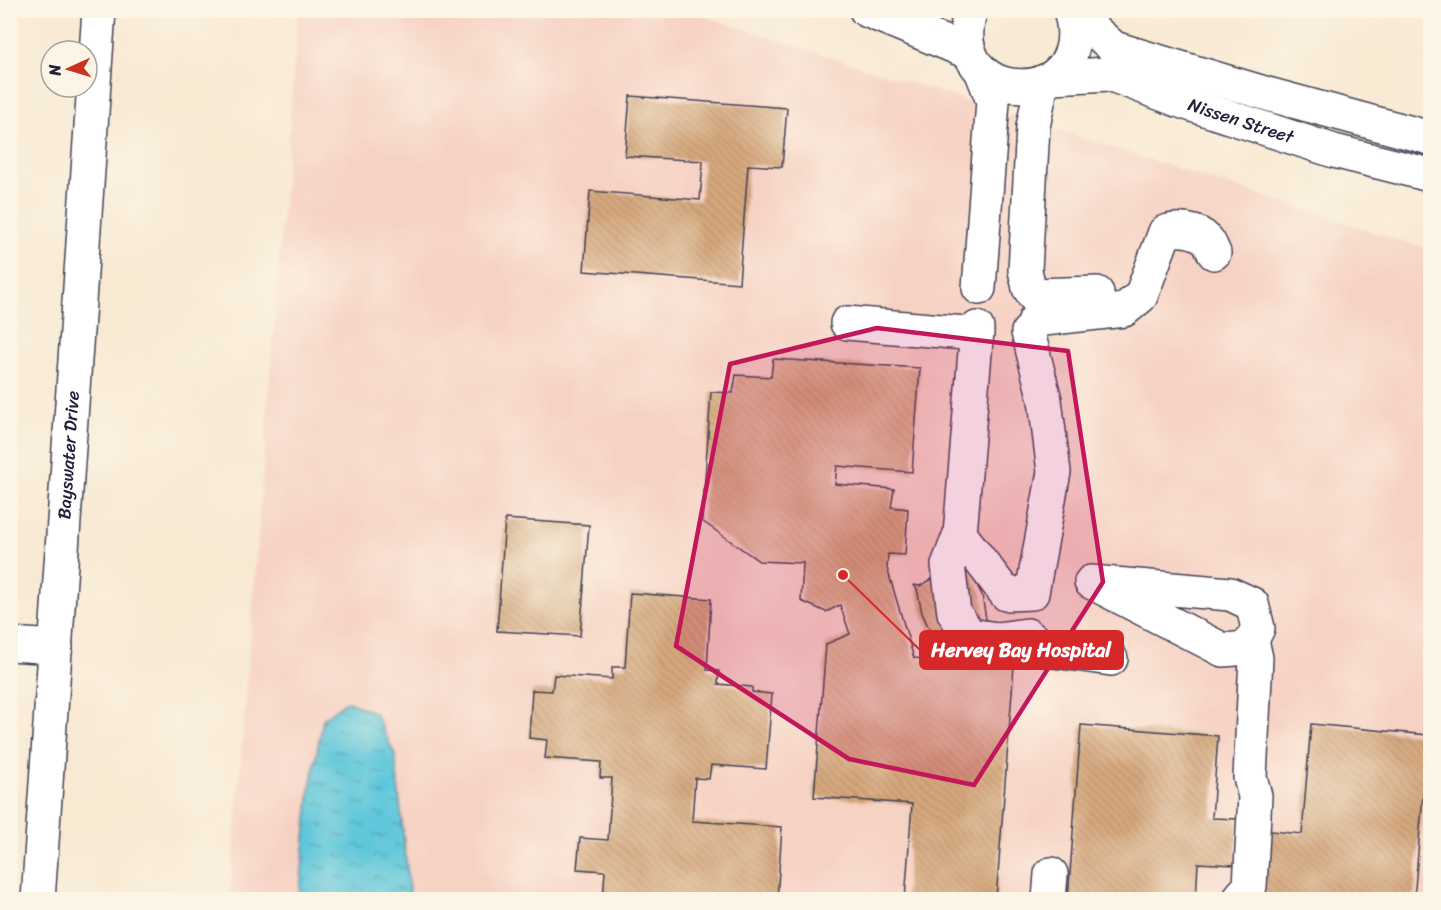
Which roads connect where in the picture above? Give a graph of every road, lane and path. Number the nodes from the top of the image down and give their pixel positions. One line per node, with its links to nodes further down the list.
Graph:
1 (99, 10): 22 (street, Bayswater Drive)
2 (866, 10): 5 (street)
3 (971, 10): 5 (street)
4 (1070, 10): 6 (street); 8 (street, Nissen Street)
5 (975, 62): 6 (street, Nissen Street); 13 (street)
6 (1047, 80): 10 (street, Nissen Street); 14 (street)
7 (1431, 122): 8 (street)
8 (1387, 127): 9 (street, Nissen Street)
9 (1431, 138)
10 (1431, 175)
11 (1207, 220): 14 (street)
12 (1214, 253): 14 (street)
13 (980, 288): 14 (street); 16 (street)
14 (1031, 309): 16 (street); 18 (street)
15 (848, 323): 16 (street)
16 (977, 331): 17 (street)
17 (960, 534): 18 (street); 19 (street)
18 (1032, 593): 19 (street)
19 (1027, 635): 23 (street)
20 (1252, 640): 25 (street)
21 (10, 644): 22 (street)
22 (56, 647): 24 (street, Bayswater Drive)
23 (1110, 658)
24 (38, 900)
25 (1240, 900)

